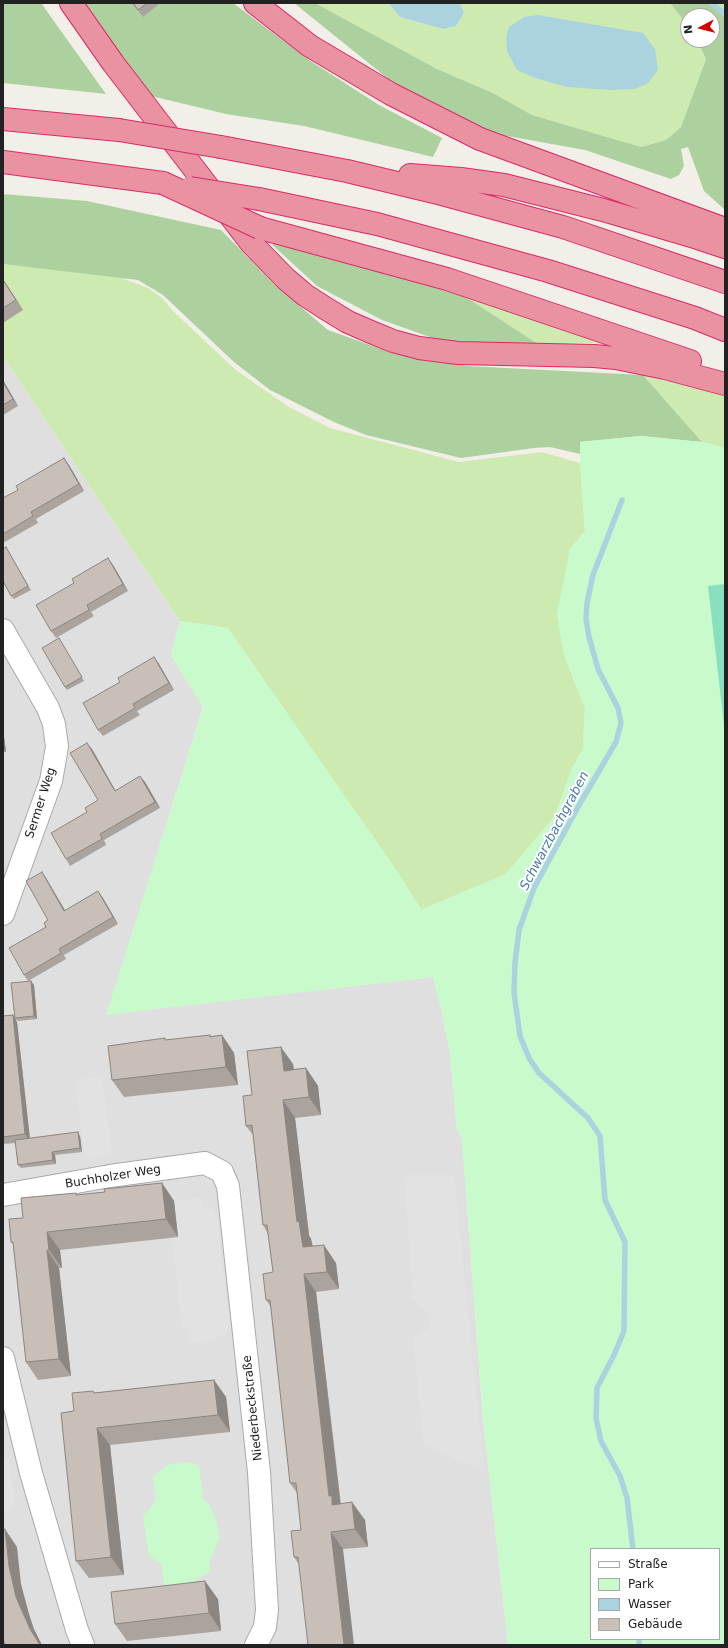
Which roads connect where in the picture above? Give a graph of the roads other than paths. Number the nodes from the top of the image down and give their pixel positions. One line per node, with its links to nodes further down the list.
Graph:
1 (71, 3): 12 (highway)
2 (255, 3): 7 (highway)
3 (3, 119): 5 (highway, bridge)
4 (3, 162): 6 (highway)
5 (347, 171): 8 (highway); 9 (highway)
6 (163, 183): 10 (highway, bridge); 11 (highway, bridge)
7 (725, 229)
8 (725, 247)
9 (725, 282)
10 (725, 330)
11 (725, 373)
12 (725, 384)
13 (3, 630): 14 (street, Sermer Weg)
14 (3, 914)
15 (222, 1172): 16 (street, Buchholzer Weg); 19 (street, Niederbeckstraße)
16 (3, 1195)
17 (3, 1358): 18 (street)
18 (83, 1645)
19 (256, 1645)

